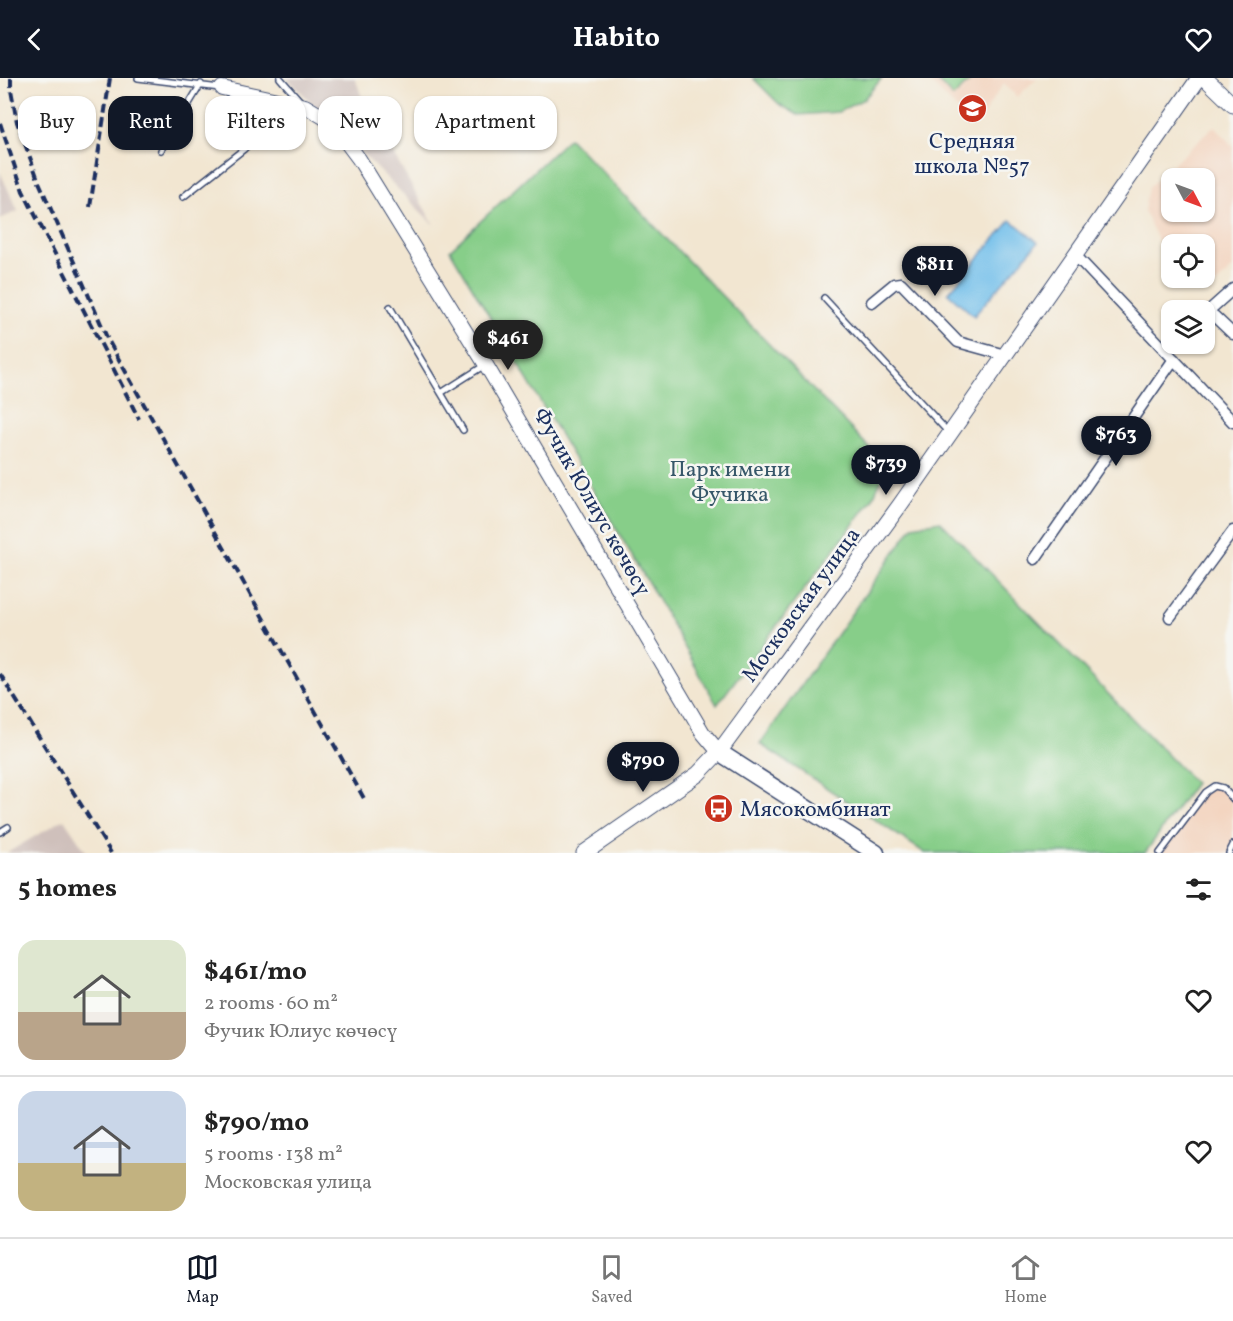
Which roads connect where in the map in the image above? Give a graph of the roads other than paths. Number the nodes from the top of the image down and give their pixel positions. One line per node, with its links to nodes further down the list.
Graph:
1 (138, 78): 6 (lane)
2 (280, 78): 8 (lane)
3 (1199, 78): 14 (main road, Московская улица)
4 (1205, 78): 10 (main road)
5 (224, 83): 6 (lane); 7 (street, Фучик Юлиус көчөсү)
6 (201, 84): 9 (lane)
7 (264, 96)
8 (296, 96)
9 (193, 97)
10 (1233, 105)
11 (306, 107): 26 (street, Фучик Юлиус көчөсү)
12 (243, 150): 13 (lane)
13 (183, 196)
14 (1076, 256): 22 (street); 24 (main road, Московская улица)
15 (1233, 289): 19 (street)
16 (824, 298): 30 (lane)
17 (872, 302): 24 (street)
18 (390, 307): 27 (lane)
19 (1215, 309)
20 (1215, 320): 21 (street)
21 (1233, 334)
22 (1161, 339)
23 (1172, 354): 25 (street)
24 (1005, 356): 30 (main road, Московская улица)
25 (1174, 359): 28 (street); 32 (street)
26 (486, 364): 27 (lane); 34 (street, Фучик Юлиус көчөсү)
27 (441, 393): 29 (lane)
28 (1233, 422)
29 (463, 430)
30 (950, 434): 34 (main road, Московская улица)
31 (1233, 531): 33 (street)
32 (1035, 559)
33 (1170, 617)
34 (718, 752): 39 (main road, Московская улица); 40 (main road, Фучик Юлиус көчөсү)
35 (1233, 799): 41 (lane)
36 (8, 827): 37 (lane)
37 (0, 832)
38 (1233, 845): 42 (lane)
39 (584, 853)
40 (876, 853)
41 (1160, 853)
42 (1229, 853)

